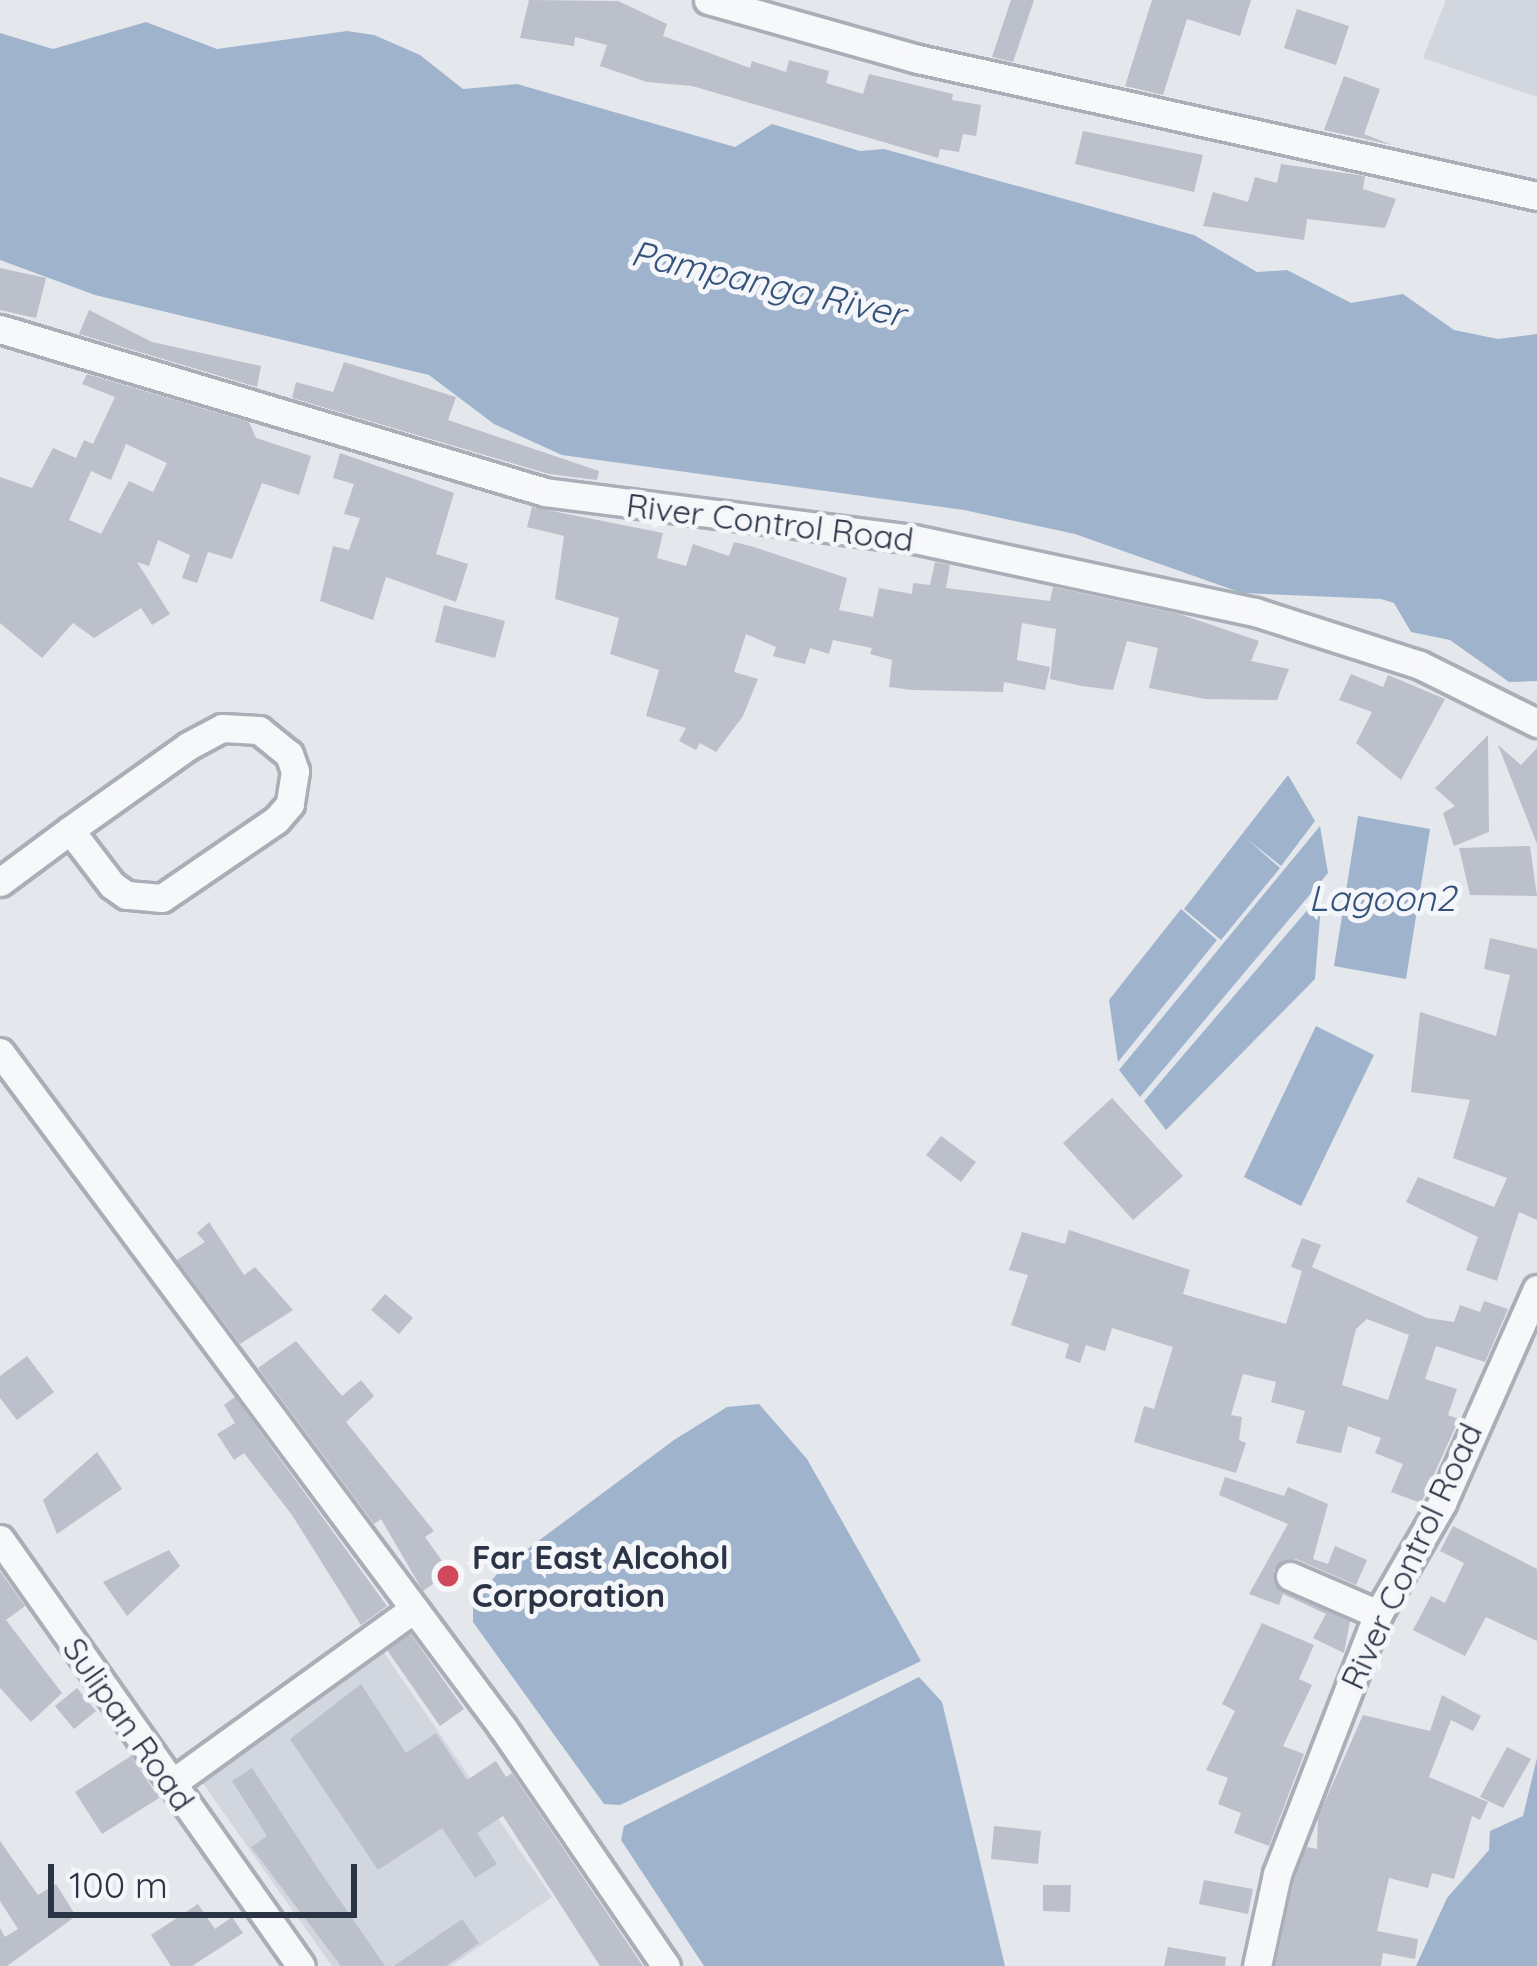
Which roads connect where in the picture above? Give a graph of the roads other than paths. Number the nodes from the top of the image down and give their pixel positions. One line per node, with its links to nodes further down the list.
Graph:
1 (712, 0): 2 (street)
2 (1537, 196)
3 (0, 328): 4 (street, River Control Road)
4 (1537, 722)
5 (70, 830): 5 (street); 6 (street)
6 (0, 882)
7 (0, 1052): 11 (street)
8 (1537, 1289): 12 (street, River Control Road)
9 (0, 1541): 13 (street, Sulipan Road)
10 (1291, 1576): 12 (street)
11 (412, 1610): 13 (street); 15 (street)
12 (1378, 1613): 16 (street, River Control Road)
13 (171, 1784): 14 (street, Sulipan Road)
14 (301, 1966)
15 (666, 1966)
16 (1257, 1966)

